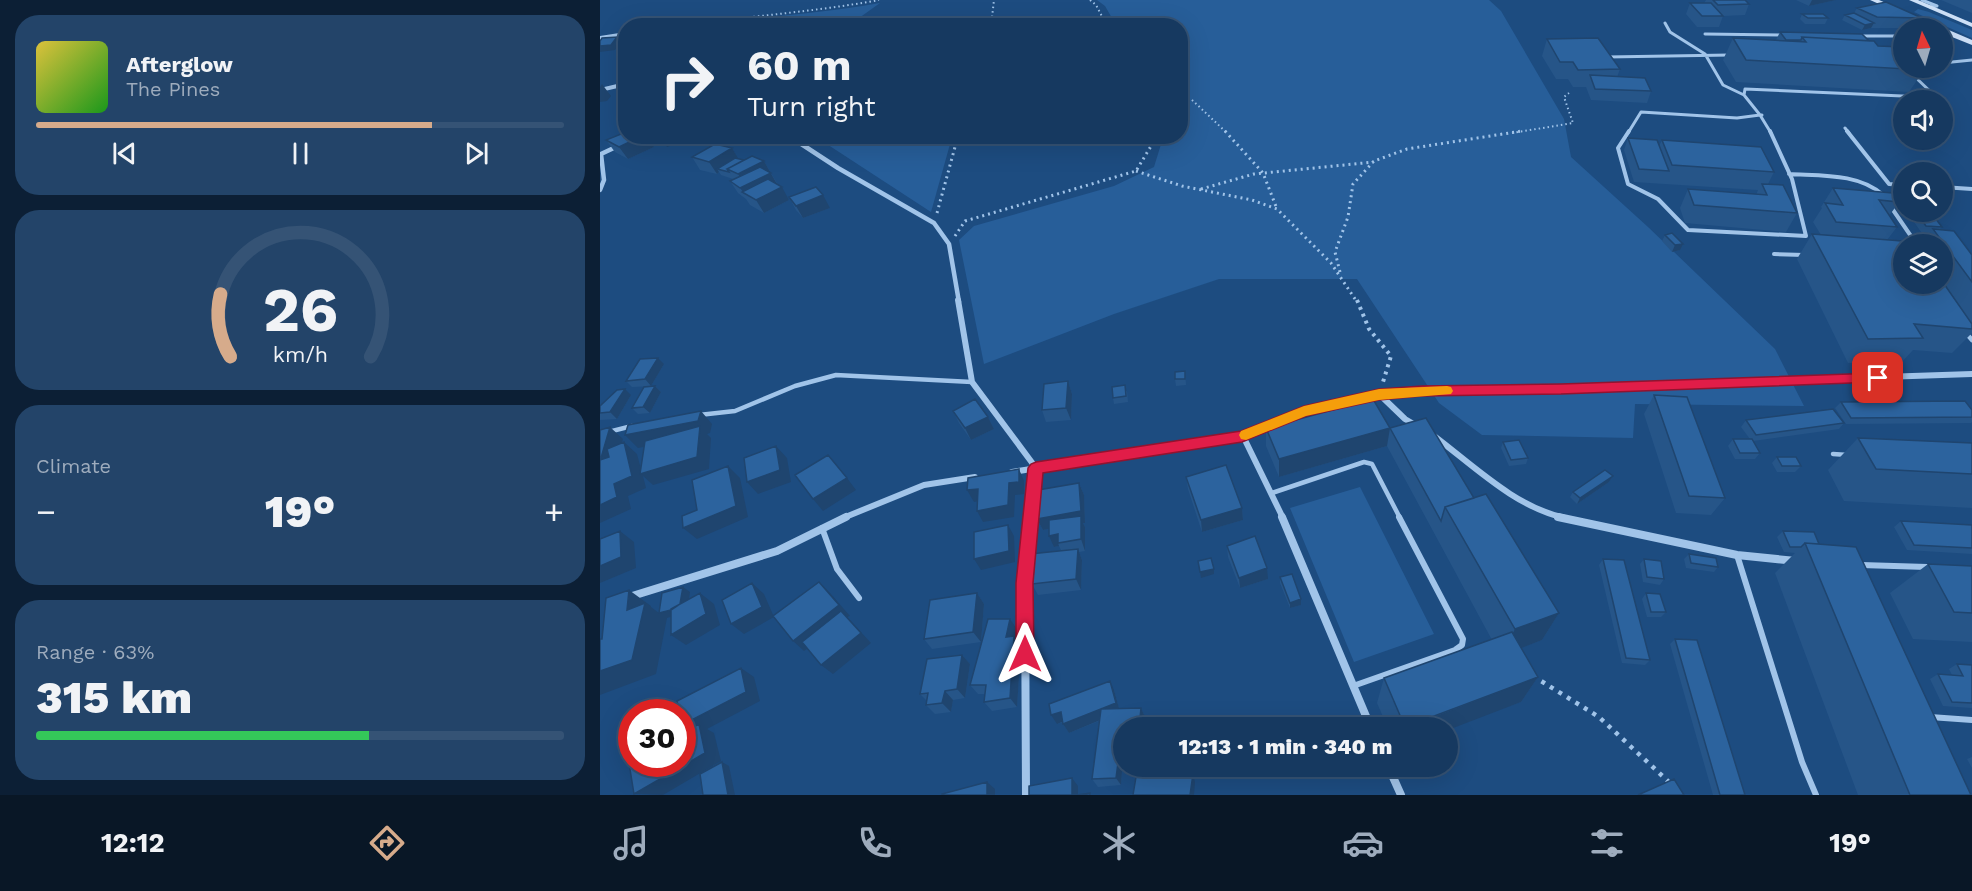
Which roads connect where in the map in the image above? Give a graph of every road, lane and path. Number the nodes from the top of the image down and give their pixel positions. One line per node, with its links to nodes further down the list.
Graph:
1 (879, 0): 7 (path)
2 (994, 0): 8 (path)
3 (1090, 0): 9 (path)
4 (1873, 0): 6 (main road)
5 (1918, 1): 6 (main road); 12 (main road)
6 (1892, 8): 10 (main road)
7 (734, 18)
8 (992, 18)
9 (1103, 18)
10 (1914, 18)
11 (1665, 23): 21 (lane)
12 (1972, 25)
13 (1706, 34): 15 (lane)
14 (618, 35): 19 (street)
15 (1787, 35)
16 (1953, 35): 20 (main road)
17 (1857, 36): 18 (lane)
18 (1893, 36)
19 (600, 38)
20 (1972, 43)
21 (1705, 54): 22 (lane); 25 (lane); 30 (lane)
22 (1738, 55)
23 (1972, 60): 24 (lane)
24 (1953, 62)
25 (1609, 66)
26 (1916, 78): 30 (lane)
27 (618, 86): 28 (street)
28 (600, 90)
29 (1569, 93): 38 (path)
30 (1744, 95): 32 (lane)
31 (1188, 97): 40 (path)
32 (1762, 115): 41 (lane); 41 (lane)
33 (1845, 128): 42 (lane)
34 (622, 144): 45 (street)
35 (801, 144): 48 (street)
36 (954, 144): 48 (path)
37 (1151, 144): 39 (path)
38 (1374, 161): 40 (path); 53 (path)
39 (1136, 171): 46 (path); 50 (path)
40 (1263, 173): 46 (path); 47 (path)
41 (1789, 174): 49 (lane)
42 (1893, 184)
43 (1953, 188): 44 (lane)
44 (1972, 189)
45 (600, 190)
46 (1199, 190): 47 (path)
47 (1277, 209): 53 (path)
48 (934, 223): 50 (street)
49 (1909, 234)
50 (949, 244): 57 (street)
51 (1774, 254): 52 (lane)
52 (1809, 255)
53 (1341, 276): 58 (path)
54 (1959, 324): 55 (lane)
55 (1972, 340)
56 (1972, 374): 58 (street)
57 (972, 382): 59 (lane); 65 (street)
58 (1379, 394): 62 (street); 70 (street)
59 (692, 416)
60 (639, 424): 61 (lane)
61 (600, 434)
62 (1242, 436): 65 (street); 68 (street)
63 (1833, 454): 64 (lane)
64 (1856, 455)
65 (1036, 468): 66 (street); 83 (street)
66 (1002, 473)
67 (980, 477): 69 (street)
68 (1272, 493): 77 (street); 77 (lane)
69 (822, 528): 74 (lane); 75 (street)
70 (1737, 555): 71 (street); 85 (lane)
71 (1806, 561)
72 (1853, 565): 73 (lane)
73 (1936, 567)
74 (859, 598)
75 (622, 600)
76 (1531, 674): 82 (path)
77 (1353, 686): 78 (street)
78 (1366, 717)
79 (1919, 717): 80 (lane)
80 (1972, 720)
81 (1394, 777): 84 (street)
82 (1674, 787)
83 (1026, 795)
84 (1401, 795)
85 (1816, 795)

